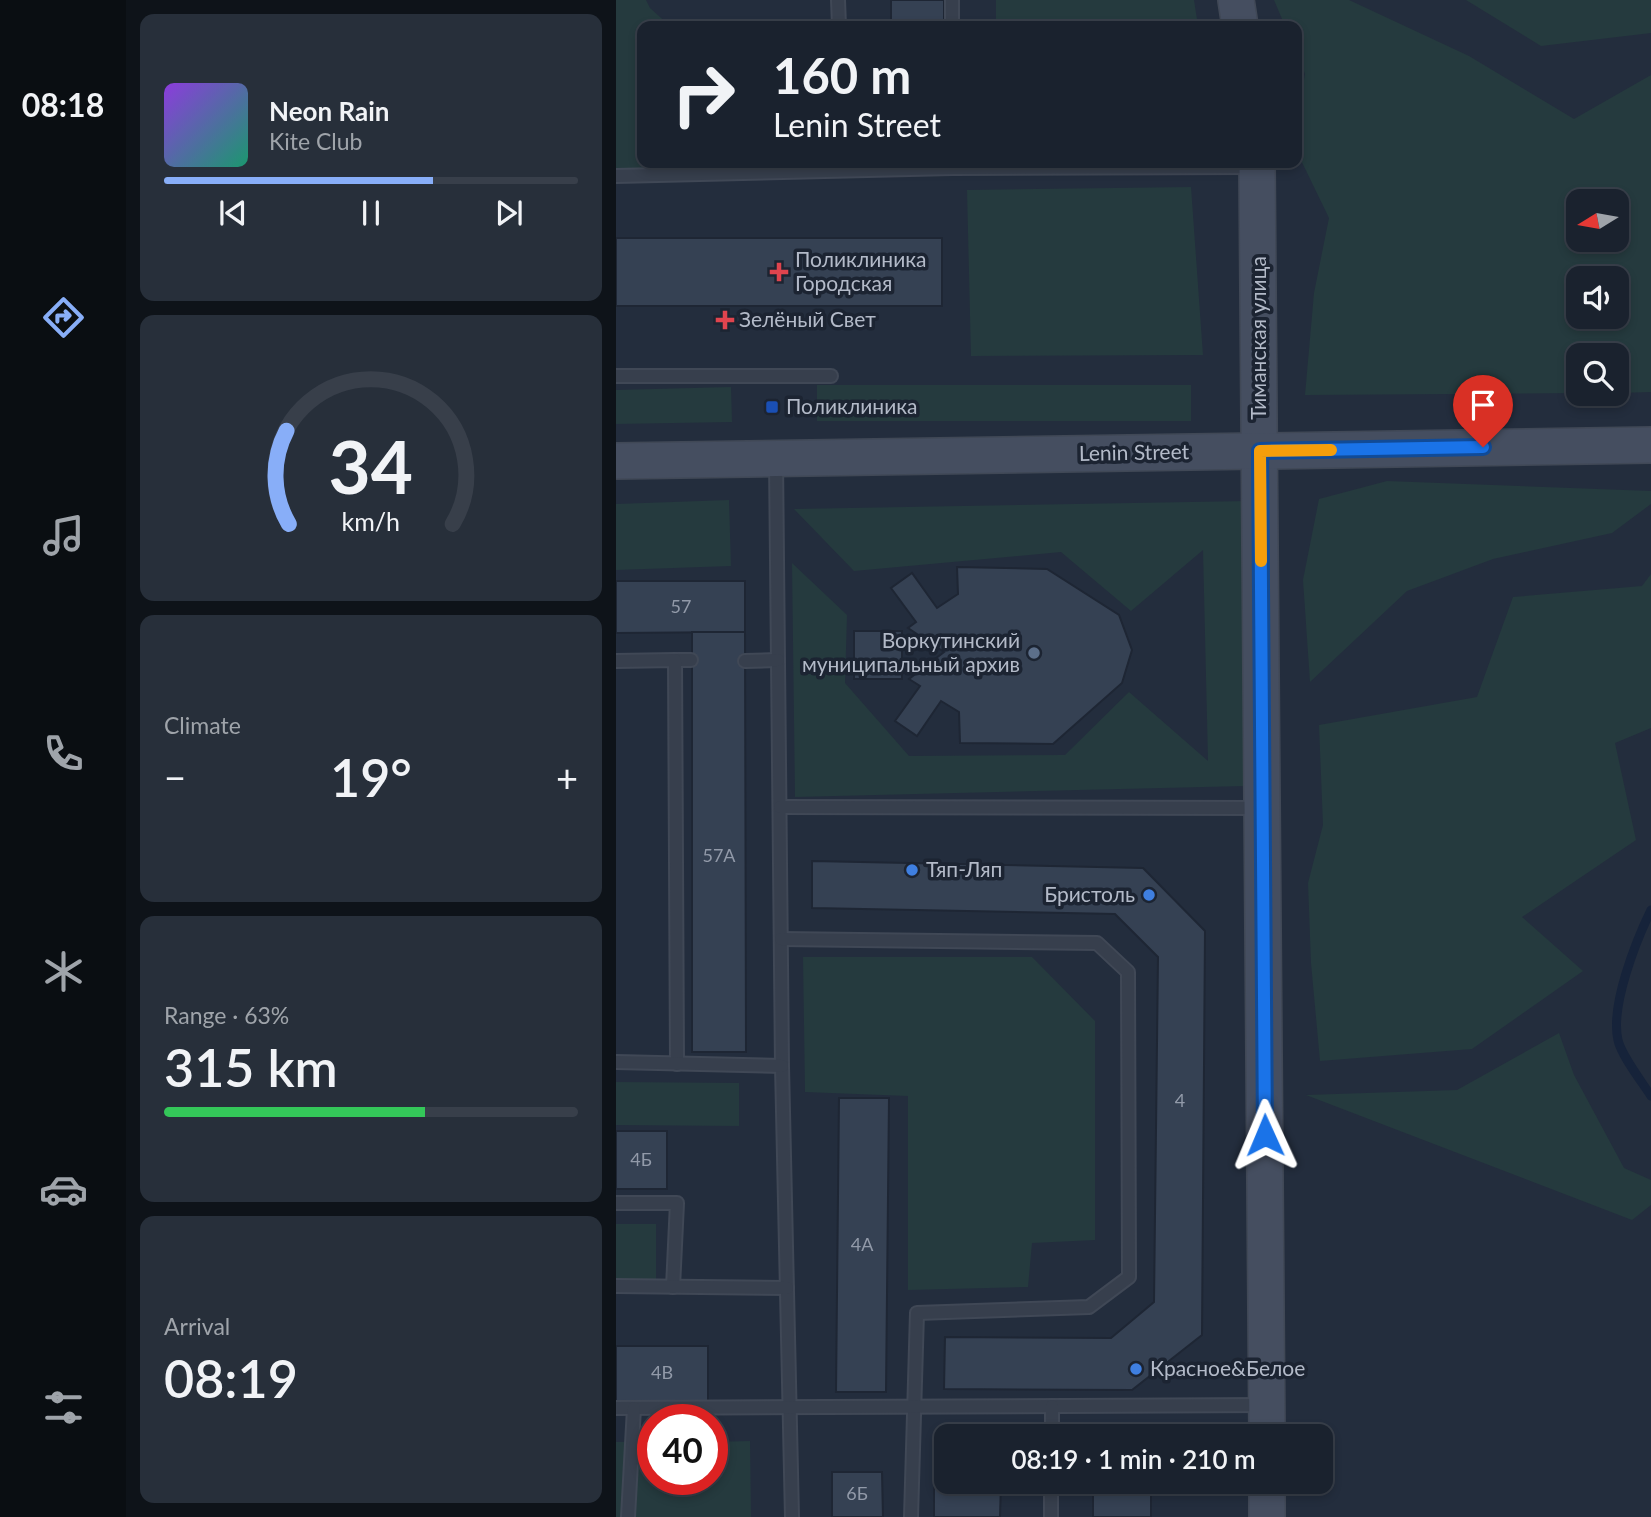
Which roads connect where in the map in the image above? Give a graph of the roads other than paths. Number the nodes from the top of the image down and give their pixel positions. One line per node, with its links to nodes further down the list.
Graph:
1 (838, 0): 4 (lane)
2 (952, 0): 5 (lane)
3 (1236, 0): 6 (street)
4 (839, 21)
5 (952, 21)
6 (1239, 21)
7 (796, 168): 9 (lane)
8 (1257, 168): 13 (street, Тиманская улица)
9 (616, 176)
10 (616, 376): 11 (lane)
11 (831, 376)
12 (1651, 445): 13 (street, Lenin Street)
13 (1260, 451): 14 (street, Lenin Street); 22 (street, Тиманская улица)
14 (776, 459): 15 (street, Lenin Street); 18 (lane)
15 (616, 461)
16 (675, 660): 17 (lane); 20 (lane); 25 (lane)
17 (691, 660)
18 (778, 660): 19 (lane); 21 (lane)
19 (745, 661)
20 (616, 662)
21 (780, 807): 22 (lane); 23 (lane)
22 (1262, 808): 36 (street, Тиманская улица)
23 (781, 939): 26 (lane); 33 (lane)
24 (616, 1062): 25 (lane)
25 (677, 1064): 26 (lane)
26 (782, 1066): 30 (lane)
27 (616, 1203): 29 (lane)
28 (616, 1286): 29 (lane)
29 (673, 1287): 30 (lane)
30 (787, 1288): 32 (lane)
31 (1052, 1406): 33 (lane); 36 (lane); 37 (lane)
32 (790, 1407): 33 (lane); 35 (lane); 41 (lane)
33 (912, 1407): 42 (lane)
34 (616, 1408): 35 (lane)
35 (634, 1408): 40 (lane)
36 (1267, 1421)
37 (1052, 1424)
38 (1051, 1494): 43 (lane)
39 (1267, 1494): 44 (street)
40 (628, 1517)
41 (792, 1517)
42 (911, 1517)
43 (1051, 1517)
44 (1268, 1517)

